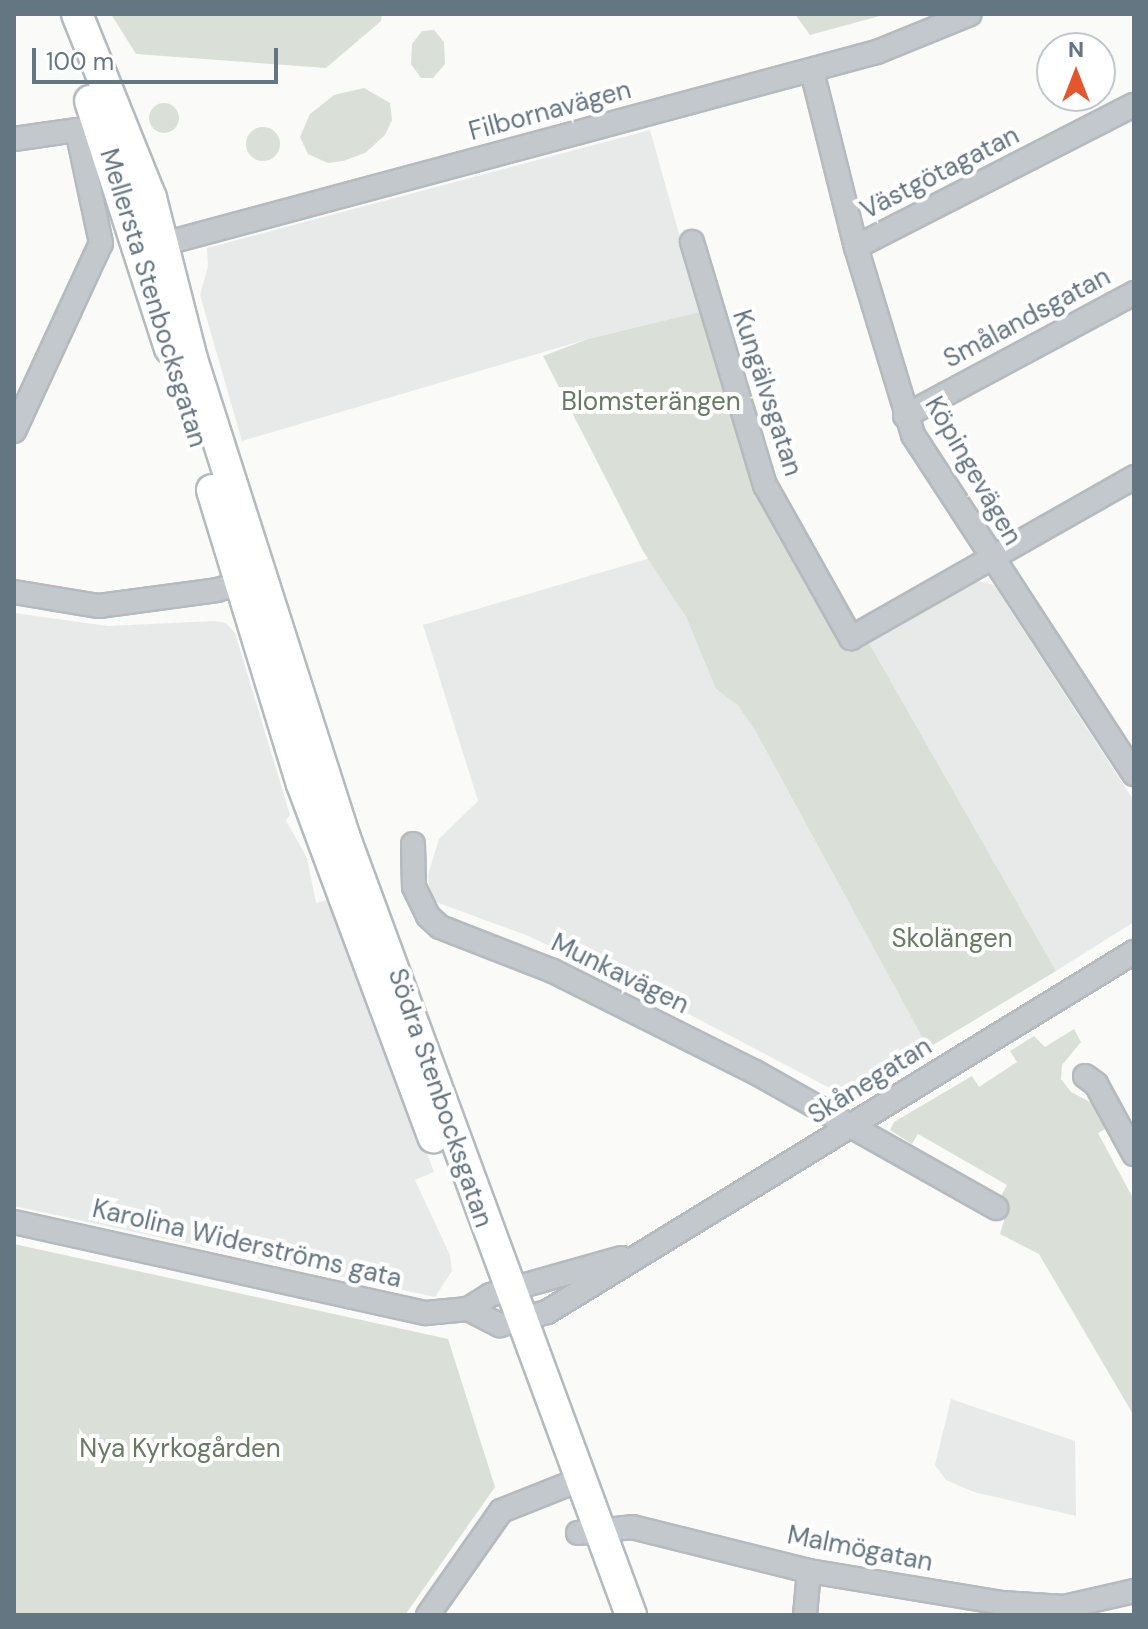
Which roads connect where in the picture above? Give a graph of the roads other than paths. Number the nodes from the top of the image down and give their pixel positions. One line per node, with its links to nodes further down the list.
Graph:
1 (62, 14): 8 (main road, Mellersta Stenbocksgatan)
2 (77, 14): 8 (main road, Mellersta Stenbocksgatan)
3 (970, 14): 4 (street, Filbornavägen)
4 (812, 71): 8 (street, Filbornavägen); 9 (street, Köpingevägen)
5 (1134, 105): 9 (street, Västgötagatan)
6 (14, 139): 12 (street)
7 (692, 242): 14 (street, Kungälvsgatan)
8 (152, 247): 15 (main road, Mellersta Stenbocksgatan)
9 (856, 247): 11 (street, Köpingevägen)
10 (1133, 295): 11 (street, Smålandsgatan)
11 (905, 416): 14 (street, Köpingevägen)
12 (14, 431)
13 (1133, 479): 14 (street)
14 (990, 558): 17 (street, Köpingevägen)
15 (250, 581): 16 (street); 26 (main road, Södra Stenbocksgatan)
16 (14, 592)
17 (1134, 774)
18 (413, 844): 21 (street, Munkavägen)
19 (1134, 952): 21 (street, Skånegatan)
20 (1085, 1076): 22 (street)
21 (852, 1125): 23 (street, Munkavägen); 25 (street, Skånegatan)
22 (1134, 1154)
23 (996, 1208)
24 (14, 1222): 26 (street, Karolina Widerströms gata)
25 (634, 1256): 26 (street, Skånegatan); 27 (street, Skånegatan)
26 (489, 1298): 27 (main road, Södra Stenbocksgatan)
27 (511, 1323): 28 (main road, Södra Stenbocksgatan)
28 (570, 1483): 29 (main road, Södra Stenbocksgatan); 33 (street)
29 (588, 1531): 30 (street, Malmögatan); 34 (main road, Södra Stenbocksgatan); 35 (main road, Södra Stenbocksgatan)
30 (809, 1571): 32 (street, Malmögatan); 36 (street)
31 (1134, 1591): 32 (street, Malmögatan)
32 (1002, 1609)
33 (428, 1615)
34 (610, 1615)
35 (631, 1615)
36 (805, 1615)

